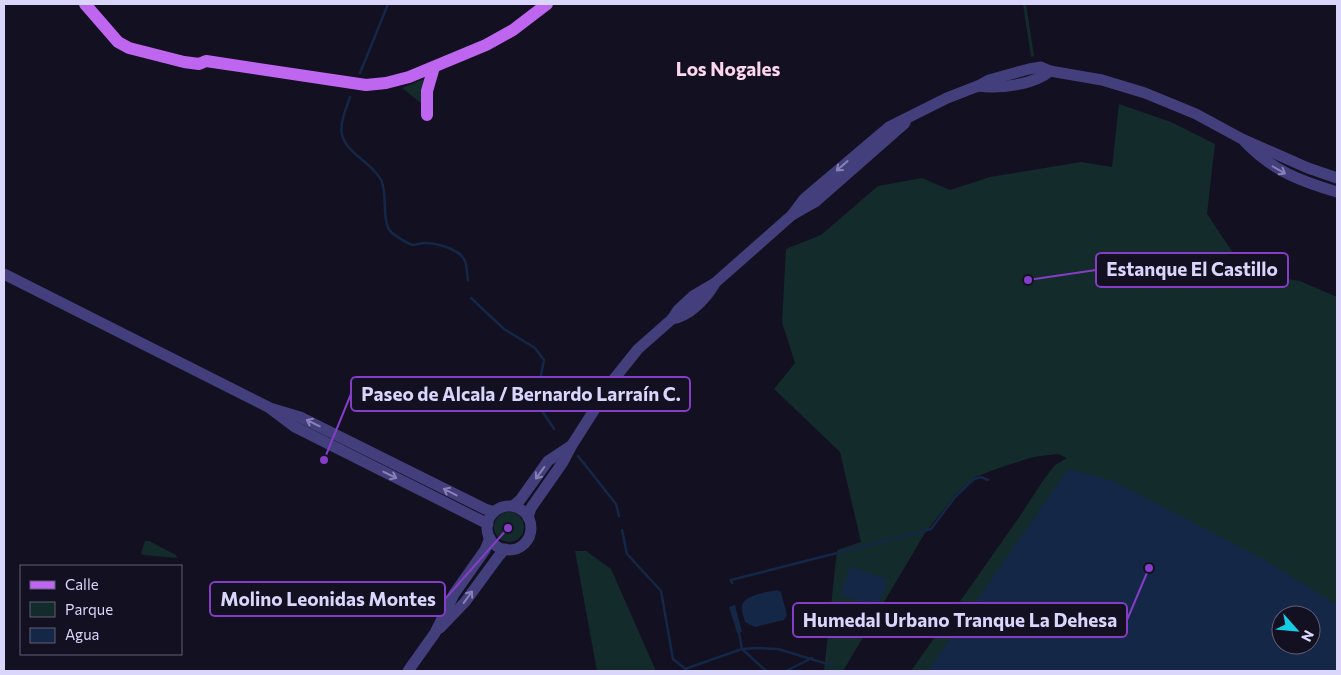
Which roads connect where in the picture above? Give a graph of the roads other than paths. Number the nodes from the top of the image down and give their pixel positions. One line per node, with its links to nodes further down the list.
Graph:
1 (85, 4): 4 (main road)
2 (94, 4): 4 (main road)
3 (548, 4): 5 (main road)
4 (206, 60): 5 (main road)
5 (434, 67): 6 (main road)
6 (427, 115)
7 (1242, 140): 8 (street); 9 (street, one-way to 9); 11 (street)
8 (1337, 178)
9 (1337, 192)
10 (4, 274): 12 (street)
11 (572, 445): 13 (street, one-way to 13); 15 (street)
12 (418, 482): 14 (street, one-way to 12); 16 (street)
13 (513, 506): 14 (street); 15 (street)
14 (494, 512): 16 (street)
15 (528, 517): 18 (street)
16 (488, 524): 17 (street)
17 (490, 538): 18 (street); 19 (street)
18 (505, 549): 19 (street, one-way to 18)
19 (435, 633): 20 (street)
20 (408, 671)

